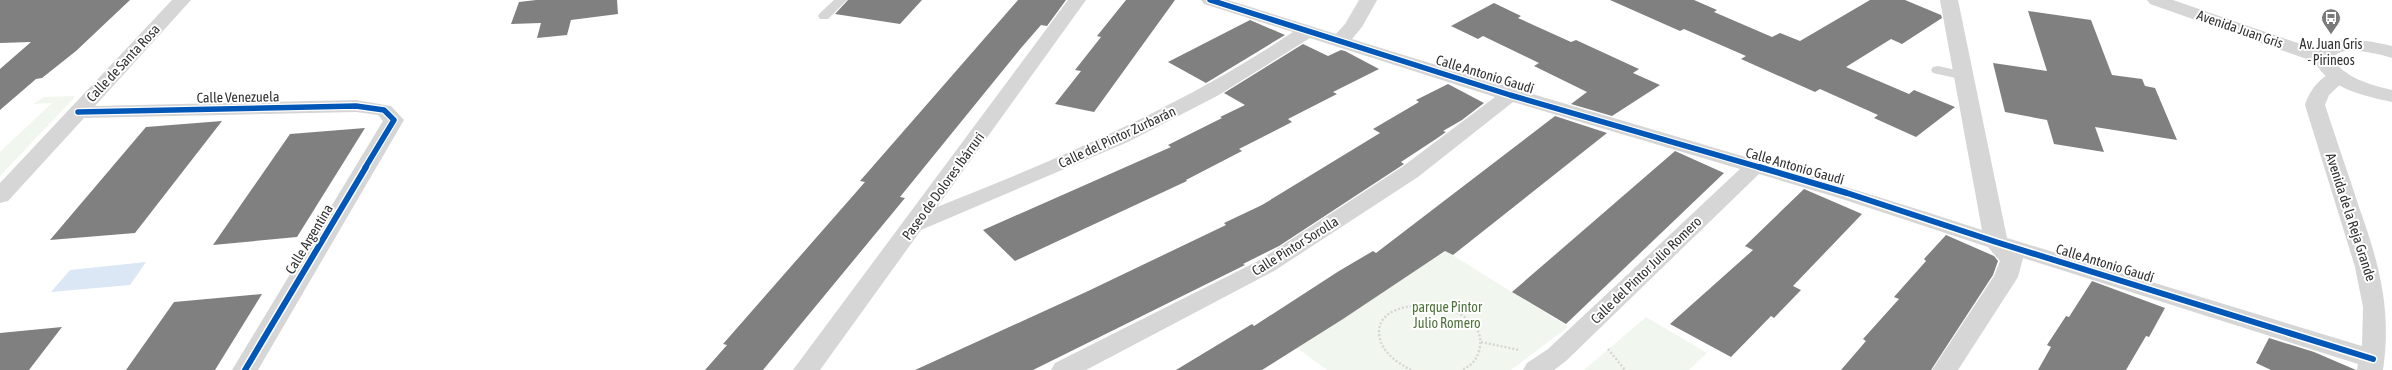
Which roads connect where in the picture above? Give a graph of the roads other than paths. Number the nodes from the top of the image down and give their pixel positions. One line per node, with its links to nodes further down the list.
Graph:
1 (182, 0): 19 (street, Calle de Santa Rosa)
2 (841, 0): 9 (lane)
3 (1077, 0): 23 (street, Paseo de Dolores Ibárruri)
4 (1210, 0): 10 (street, Calle Antonio Gaudí)
5 (1368, 0): 11 (street)
6 (1949, 0): 15 (street)
7 (2156, 0): 13 (street, Avenida Juan Gris)
8 (2188, 0): 13 (street, Avenida Juan Gris)
9 (824, 16)
10 (1308, 31): 11 (street, Calle Antonio Gaudí); 23 (street, Calle del Pintor Zurbarán)
11 (1340, 41): 17 (street, Calle Antonio Gaudí)
12 (2392, 52): 13 (street, Avenida Juan Gris)
13 (2327, 53): 16 (street)
14 (1938, 70): 15 (lane)
15 (1965, 76): 24 (street)
16 (2339, 76): 18 (street); 26 (street, Avenida de la Reja Grande)
17 (1510, 95): 21 (street, Calle Antonio Gaudí); 29 (street, Calle Pintor Sorolla)
18 (2392, 96)
19 (78, 112): 20 (street, Calle Venezuela); 22 (street, Calle de Santa Rosa)
20 (394, 120): 27 (street, Calle Argentina)
21 (1754, 167): 24 (street, Calle Antonio Gaudí); 25 (street, Calle del Pintor Julio Romero)
22 (0, 196)
23 (915, 224): 28 (street, Paseo de Dolores Ibárruri)
24 (1996, 242): 26 (street, Calle Antonio Gaudí); 30 (street)
25 (1531, 361)
26 (2372, 364)
27 (245, 370)
28 (806, 370)
29 (1064, 370)
30 (1945, 370)

